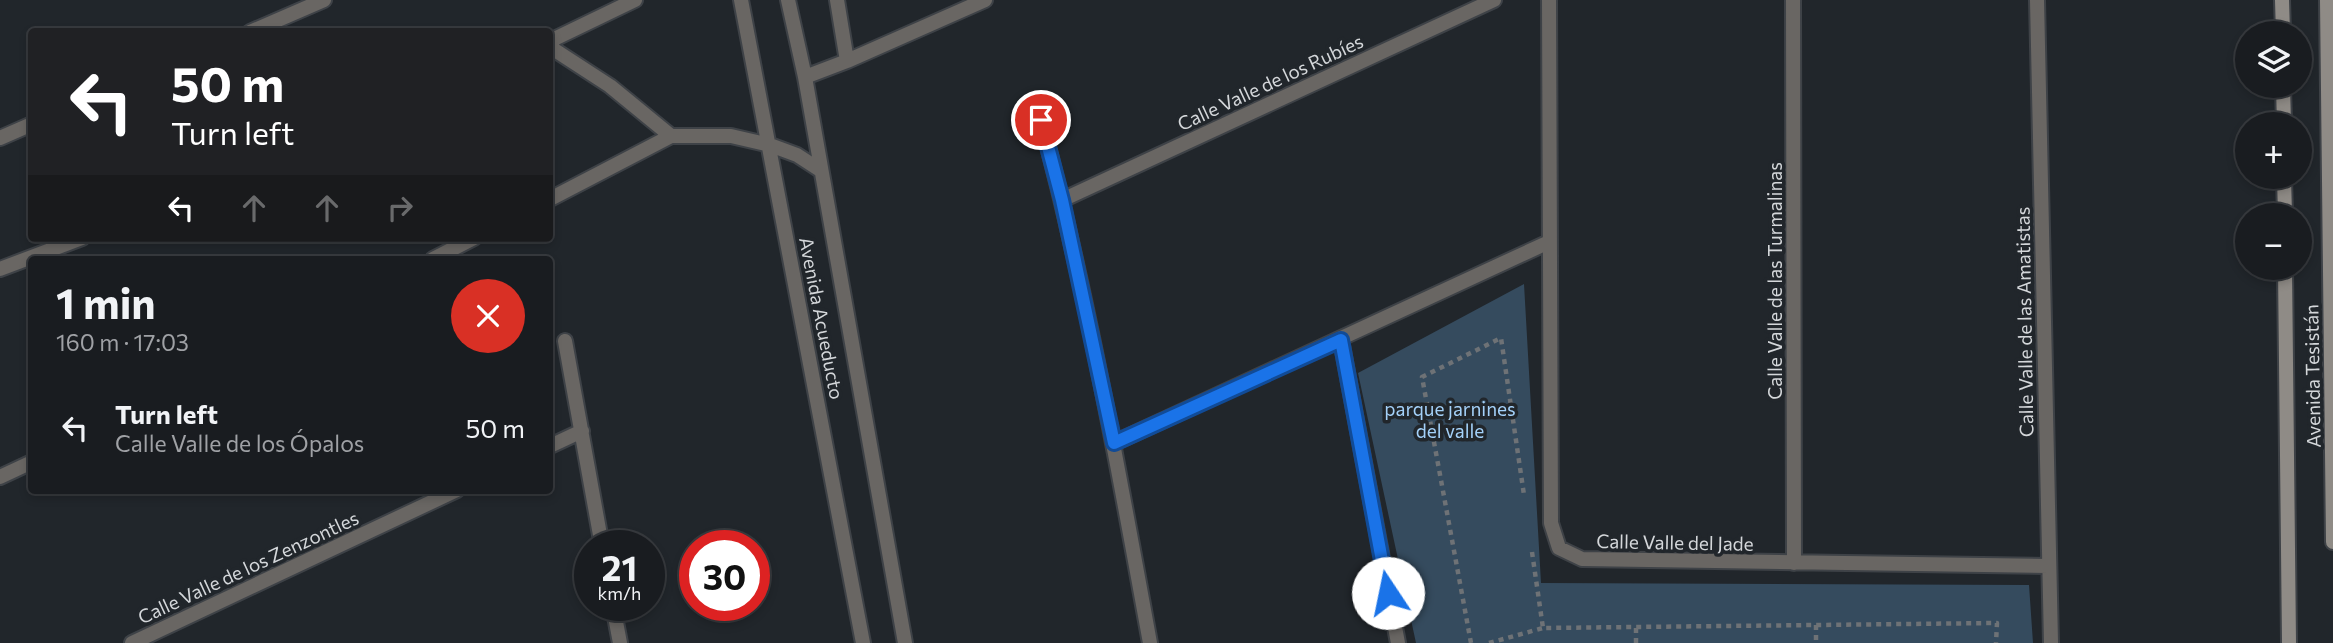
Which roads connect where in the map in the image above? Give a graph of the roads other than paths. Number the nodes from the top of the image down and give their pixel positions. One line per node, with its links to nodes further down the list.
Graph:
1 (324, 0): 14 (street)
2 (635, 0): 15 (street)
3 (741, 0): 23 (street, Avenida Acueducto)
4 (789, 0): 18 (street, Avenida Acueducto)
5 (837, 0): 17 (street)
6 (985, 0): 17 (street)
7 (1494, 0): 26 (street, Calle Valle de los Rubíes)
8 (1549, 0): 28 (street, Calle Valle del Jade)
9 (1793, 0): 44 (street, Calle Valle de las Turmalinas)
10 (2037, 0): 45 (street, Calle Valle de las Amatistas)
11 (2283, 0): 13 (street)
12 (2326, 0): 33 (street, Avenida Tesistán)
13 (2283, 21)
14 (259, 28)
15 (553, 40)
16 (553, 49): 21 (street)
17 (847, 61): 18 (street)
18 (805, 77): 24 (street, Avenida Acueducto)
19 (1041, 120): 26 (street)
20 (28, 126): 22 (street)
21 (671, 136): 23 (street); 25 (street)
22 (0, 138)
23 (770, 145): 24 (street); 49 (street, Avenida Acueducto)
24 (820, 170): 50 (street, Avenida Acueducto)
25 (553, 197)
26 (1062, 200): 37 (street)
27 (466, 242): 29 (street)
28 (1549, 242): 34 (street); 44 (street, Calle Valle del Jade)
29 (439, 256)
30 (28, 262): 31 (street)
31 (0, 269)
32 (2285, 280): 54 (street, Avenida Tesistán)
33 (2332, 336): 43 (street, Avenida Tesistán)
34 (1341, 340): 37 (street); 52 (street)
35 (565, 341): 36 (street)
36 (582, 431): 38 (street); 42 (street)
37 (1114, 443): 51 (street)
38 (553, 445)
39 (28, 464): 40 (street)
40 (0, 477)
41 (449, 494): 47 (street, Calle Valle de los Zenzontles)
42 (600, 530)
43 (2333, 542)
44 (1794, 563): 45 (street, Calle Valle del Jade)
45 (2049, 566): 53 (street, Calle Valle de las Amatistas)
46 (616, 621): 48 (street)
47 (132, 643)
48 (620, 643)
49 (863, 643)
50 (905, 643)
51 (1150, 643)
52 (1398, 643)
53 (2051, 643)
54 (2289, 643)

